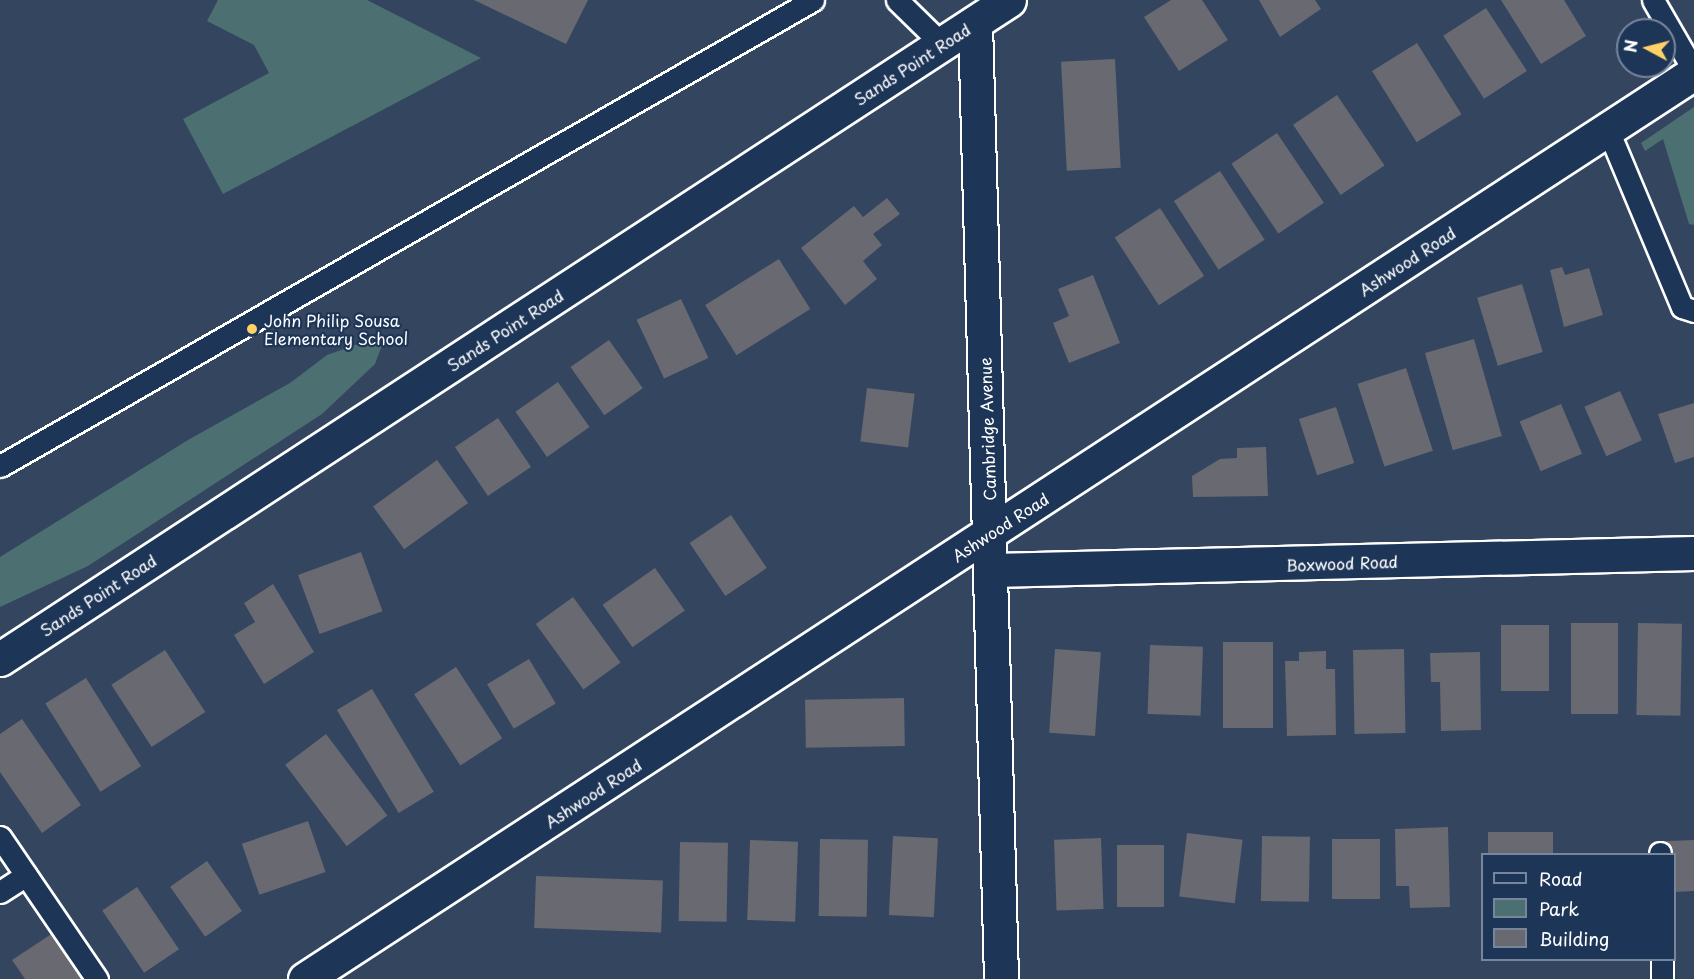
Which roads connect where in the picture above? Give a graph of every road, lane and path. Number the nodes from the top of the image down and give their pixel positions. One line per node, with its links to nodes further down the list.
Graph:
1 (813, 0): 10 (lane)
2 (897, 0): 6 (lane)
3 (1009, 0): 5 (street, Sands Point Road)
4 (1653, 0): 7 (lane)
5 (975, 22): 6 (street, Sands Point Road); 11 (street, Cambridge Avenue)
6 (942, 44): 14 (street, Sands Point Road)
7 (1694, 72): 8 (street, Ashwood Road)
8 (1608, 130): 9 (lane); 11 (street, Ashwood Road)
9 (1694, 311)
10 (0, 466)
11 (990, 533): 13 (street, Cambridge Avenue); 20 (street, Ashwood Road)
12 (1694, 553): 13 (street, Boxwood Road)
13 (991, 570): 21 (street, Cambridge Avenue)
14 (0, 659)
15 (0, 837): 16 (lane)
16 (26, 875): 17 (lane); 19 (lane)
17 (0, 892)
18 (1662, 961): 22 (lane)
19 (97, 979)
20 (305, 979)
21 (1001, 979)
22 (1662, 979)

